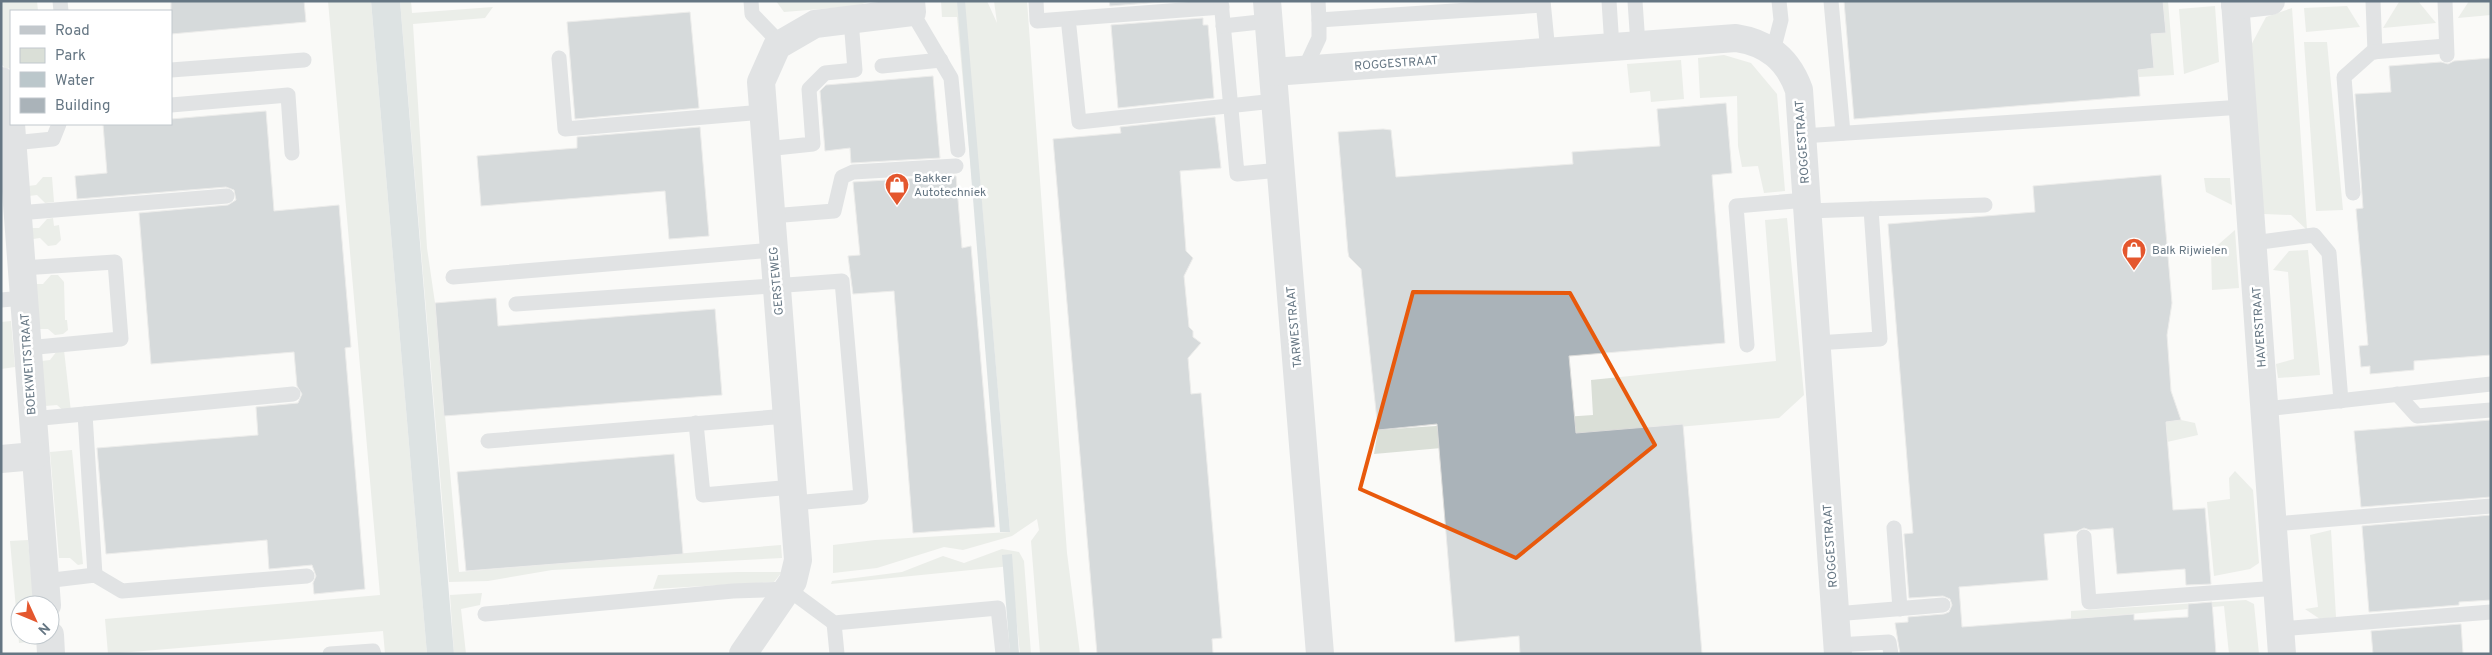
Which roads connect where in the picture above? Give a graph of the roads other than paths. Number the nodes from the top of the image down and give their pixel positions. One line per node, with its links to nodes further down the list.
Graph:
1 (751, 1): 20 (lane)
2 (1036, 1): 13 (lane)
3 (1318, 1): 17 (lane)
4 (1609, 1): 21 (lane)
5 (1634, 1): 21 (lane)
6 (1779, 1): 22 (lane)
7 (1831, 1): 41 (lane)
8 (2271, 1): 12 (street)
9 (2372, 1): 24 (lane)
10 (2445, 1): 24 (lane)
11 (1543, 3): 17 (lane); 23 (lane)
12 (2235, 3): 37 (street, HAVERSTRAAT)
13 (1221, 4): 18 (lane)
14 (912, 7): 16 (street, GERSTEWEG); 27 (lane)
15 (1268, 11): 18 (lane); 31 (street, TARWESTRAAT)
16 (851, 20): 20 (street, GERSTEWEG); 43 (lane)
17 (1319, 20): 30 (lane)
18 (1223, 26): 36 (lane)
19 (1069, 27): 36 (lane)
20 (781, 44): 38 (street, GERSTEWEG)
21 (1625, 46): 22 (street, ROGGESTRAAT); 23 (street, ROGGESTRAAT)
22 (1773, 51): 42 (street, ROGGESTRAAT)
23 (1548, 52): 30 (street, ROGGESTRAAT)
24 (2374, 52): 49 (lane)
25 (559, 58): 38 (lane)
26 (304, 60): 29 (lane)
27 (941, 60): 28 (lane); 44 (lane)
28 (882, 66)
29 (172, 70)
30 (1304, 70): 31 (street, ROGGESTRAAT)
31 (1273, 72): 33 (street, TARWESTRAAT)
32 (6, 85): 34 (street, BOEKWEITSTRAAT)
33 (1275, 100): 36 (lane); 47 (street, TARWESTRAAT)
34 (10, 105)
35 (172, 105): 45 (lane)
36 (1231, 105): 47 (lane)
37 (2243, 107): 41 (lane); 56 (street, HAVERSTRAAT)
38 (763, 112): 43 (street, GERSTEWEG)
39 (59, 125): 40 (lane)
40 (12, 130): 48 (street, BOEKWEITSTRAAT)
41 (1843, 133): 42 (lane)
42 (1802, 136): 52 (street, ROGGESTRAAT)
43 (766, 149): 55 (street, GERSTEWEG)
44 (958, 150)
45 (292, 153)
46 (956, 166): 55 (lane)
47 (1281, 170): 102 (street, TARWESTRAAT)
48 (8, 186): 54 (street, BOEKWEITSTRAAT)
49 (2353, 193)
50 (227, 196): 54 (lane)
51 (1985, 205): 53 (lane)
52 (1807, 206): 53 (lane); 63 (street, ROGGESTRAAT); 64 (lane)
53 (1871, 209): 63 (lane)
54 (18, 213): 58 (street, BOEKWEITSTRAAT)
55 (771, 216): 57 (street, GERSTEWEG)
56 (2253, 242): 69 (lane); 70 (street, HAVERSTRAAT)
57 (774, 250): 59 (lane); 60 (street, GERSTEWEG)
58 (22, 268): 61 (street, BOEKWEITSTRAAT); 65 (lane)
59 (453, 277)
60 (777, 287): 62 (lane); 73 (street, GERSTEWEG); 79 (lane)
61 (12, 299): 65 (street, BOEKWEITSTRAAT)
62 (516, 304)
63 (1816, 343): 93 (street, ROGGESTRAAT)
64 (1747, 345)
65 (27, 348): 74 (street, BOEKWEITSTRAAT)
66 (2491, 384): 68 (lane)
67 (293, 394): 72 (lane)
68 (2397, 394): 69 (lane); 71 (lane)
69 (2341, 400): 70 (lane)
70 (2265, 409): 81 (street, HAVERSTRAAT)
71 (2491, 410)
72 (85, 414): 74 (lane); 84 (lane)
73 (787, 416): 75 (lane); 79 (street, GERSTEWEG)
74 (32, 419): 77 (street, BOEKWEITSTRAAT)
75 (696, 423): 76 (lane); 79 (lane)
76 (488, 441)
77 (35, 456): 78 (street); 88 (street, BOEKWEITSTRAAT)
78 (1, 459)
79 (793, 495): 87 (street, GERSTEWEG)
80 (2491, 506): 81 (lane)
81 (2273, 524): 86 (street, HAVERSTRAAT)
82 (1894, 528): 90 (lane)
83 (2084, 537): 86 (lane)
84 (95, 576): 85 (lane); 88 (lane)
85 (307, 576)
86 (2278, 588): 95 (street, HAVERSTRAAT)
87 (788, 589): 92 (lane); 94 (lane); 99 (street, GERSTEWEG)
88 (46, 593)
89 (1943, 605): 90 (lane)
90 (1900, 609): 93 (lane)
91 (2491, 612): 95 (lane)
92 (485, 614)
93 (1835, 614): 96 (street, ROGGESTRAAT)
94 (834, 622): 100 (lane); 101 (lane)
95 (2281, 641)
96 (1837, 649): 103 (lane)
97 (330, 654): 98 (lane)
98 (374, 654)
99 (743, 654)
100 (837, 654)
101 (1002, 654)
102 (1320, 654)
103 (1890, 654)

